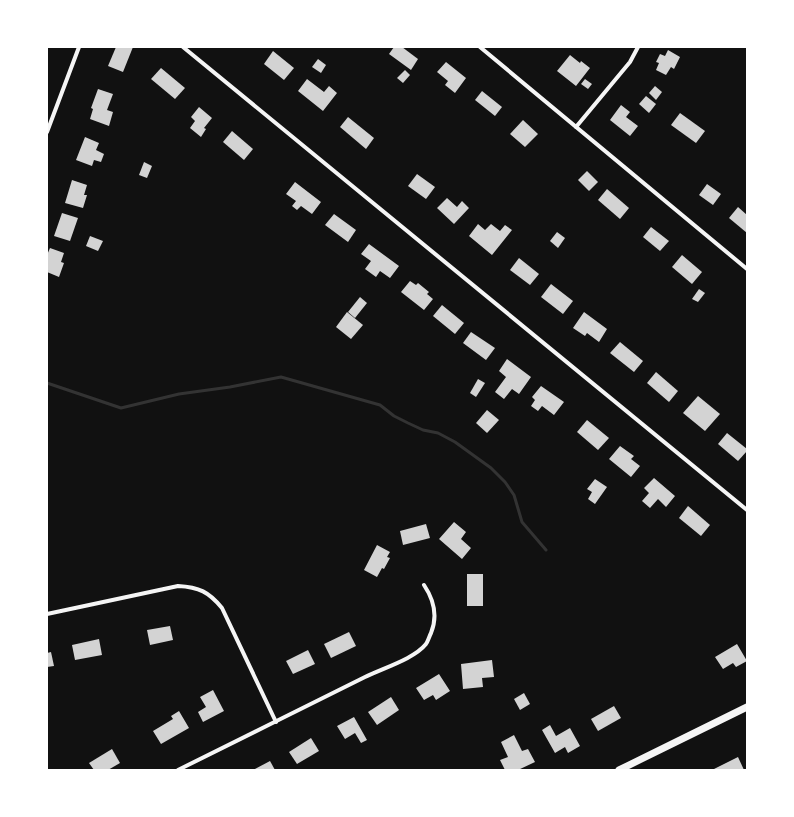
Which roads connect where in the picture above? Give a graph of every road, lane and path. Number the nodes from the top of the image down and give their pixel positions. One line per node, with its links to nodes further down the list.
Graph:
1 (79, 47): 6 (street)
2 (183, 47): 8 (street)
3 (480, 47): 5 (street)
4 (638, 47): 5 (street)
5 (576, 127): 7 (street)
6 (47, 132)
7 (747, 268)
8 (747, 510)
9 (424, 585): 12 (street)
10 (47, 614): 12 (street)
11 (747, 707): 14 (street)
12 (276, 722): 13 (street)
13 (178, 770)
14 (619, 770)

